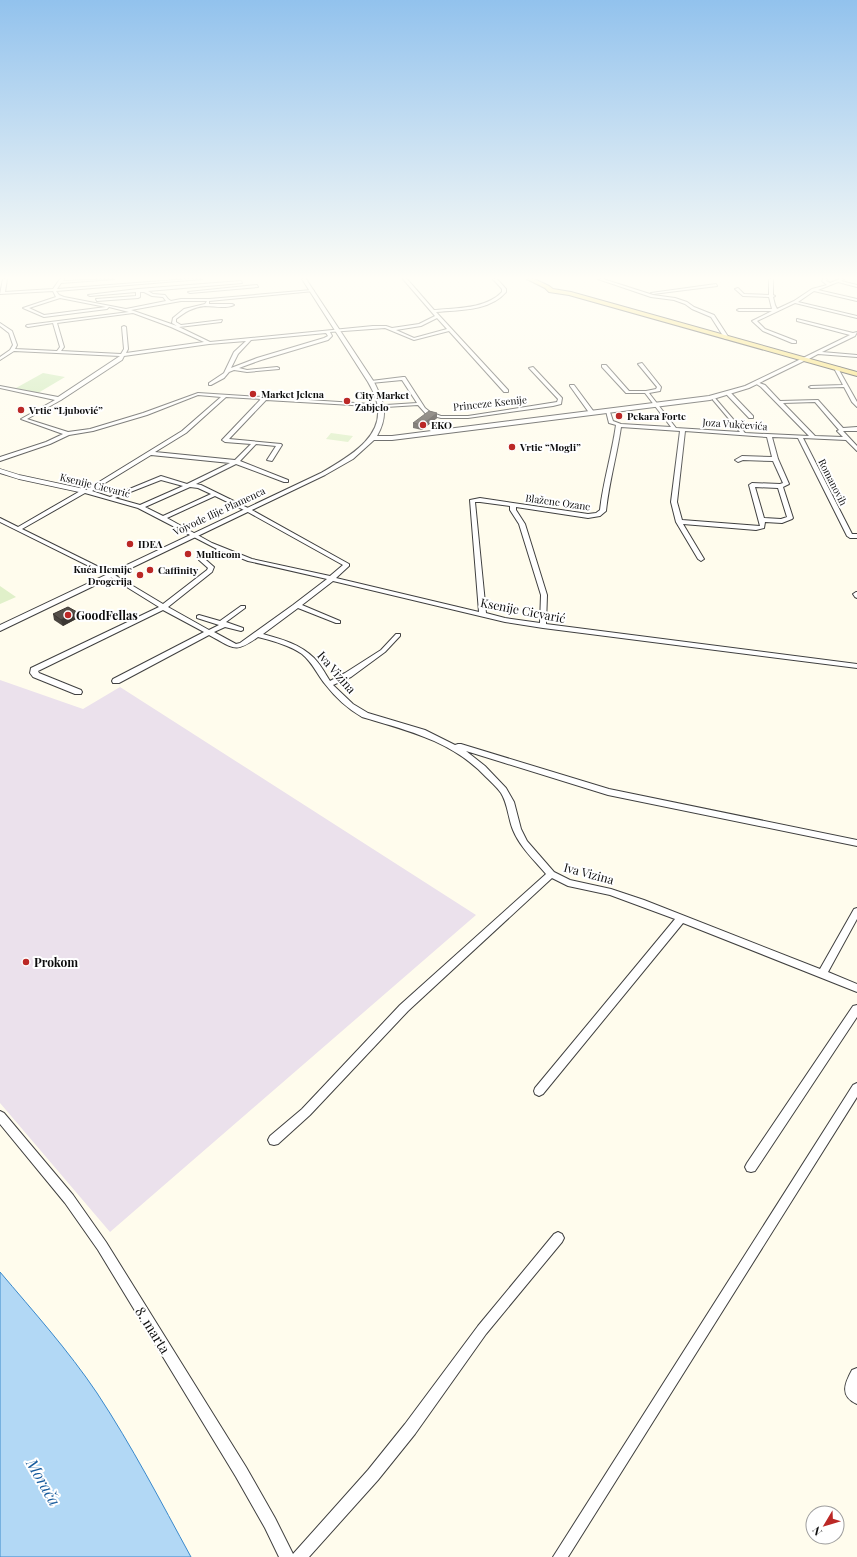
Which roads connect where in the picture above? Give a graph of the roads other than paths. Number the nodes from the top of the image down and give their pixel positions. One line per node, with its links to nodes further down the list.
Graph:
1 (11, 352): 15 (street)
2 (50, 352): 3 (street)
3 (58, 352): 13 (street)
4 (125, 352): 13 (street)
5 (147, 352): 13 (street)
6 (238, 352): 17 (street)
7 (284, 352): 18 (street)
8 (351, 352): 27 (street)
9 (470, 352): 34 (street)
10 (778, 352): 16 (main road)
11 (819, 352): 12 (street)
12 (816, 353): 14 (street); 16 (street)
13 (123, 355): 38 (street)
14 (857, 356)
15 (0, 359)
16 (805, 359): 23 (main road); 28 (street, Princeze Ksenije)
17 (231, 362): 18 (street); 25 (street)
18 (243, 364): 24 (street)
19 (640, 364): 35 (street)
20 (604, 366): 35 (street)
21 (277, 368): 24 (street)
22 (531, 368): 48 (street, Princeze Ksenije)
23 (839, 368): 26 (main road); 31 (street)
24 (234, 369): 25 (street)
25 (228, 371): 29 (street)
26 (857, 374)
27 (371, 382): 42 (street, Princeze Ksenije); 43 (street)
28 (757, 383): 36 (street, Princeze Ksenije); 41 (street)
29 (211, 384)
30 (572, 386): 47 (street)
31 (845, 386): 33 (street); 45 (street)
32 (0, 387): 38 (street)
33 (811, 387)
34 (506, 391)
35 (646, 392): 44 (street)
36 (728, 394): 44 (street, Princeze Ksenije); 49 (street)
37 (225, 396): 39 (street); 56 (street); 65 (street)
38 (59, 399): 56 (street)
39 (264, 399): 43 (street); 63 (street)
40 (715, 400): 57 (street)
41 (778, 402): 55 (street); 61 (street)
42 (419, 404): 43 (street); 48 (street, Princeze Ksenije)
43 (382, 405): 60 (street)
44 (657, 405): 46 (street, Princeze Ksenije); 52 (street)
45 (857, 406)
46 (608, 412): 47 (street, Princeze Ksenije); 50 (street)
47 (592, 413): 51 (street, Princeze Ksenije)
48 (468, 417): 51 (street)
49 (751, 417)
50 (619, 424): 52 (street, Joza Vukčevića); 78 (street, Blažene Ozane)
51 (474, 427): 60 (street, Princeze Ksenije)
52 (674, 428): 53 (street, Joza Vukčevića)
53 (683, 429): 57 (street, Joza Vukčevića); 84 (street)
54 (857, 429): 55 (street)
55 (842, 430): 62 (street)
56 (68, 434): 66 (street)
57 (744, 434): 58 (street, Joza Vukčevića)
58 (769, 435): 59 (street, Joza Vukčevića); 67 (street)
59 (799, 436): 61 (street, Joza Vukčevića); 87 (street, Romanovih)
60 (374, 437): 80 (street, Vojvode Ilije Plamenca)
61 (813, 437): 62 (street, Joza Vukčevića)
62 (846, 439): 64 (street)
63 (254, 443): 68 (street); 70 (street)
64 (857, 449)
65 (150, 453): 70 (street); 75 (street)
66 (0, 459)
67 (775, 459): 69 (street); 74 (street)
68 (270, 460)
69 (738, 460)
70 (236, 462): 72 (street); 73 (street)
71 (0, 471): 75 (street, Ksenije Cicvarić)
72 (286, 480)
73 (189, 486): 76 (street); 77 (street); 79 (street)
74 (780, 486): 83 (street); 83 (street)
75 (85, 491): 77 (street, Ksenije Cicvarić); 85 (street)
76 (215, 494): 80 (street); 81 (street)
77 (111, 498): 79 (street, Ksenije Cicvarić)
78 (513, 505): 95 (street, Blažene Ozane); 99 (street)
79 (140, 507): 81 (street, Ksenije Cicvarić)
80 (248, 510): 86 (street, Vojvode Ilije Plamenca); 91 (street)
81 (163, 518): 86 (street, Ksenije Cicvarić)
82 (0, 520): 85 (street)
83 (762, 520): 84 (street)
84 (679, 522): 89 (street)
85 (18, 529): 90 (street)
86 (193, 536): 88 (street, Ksenije Cicvarić); 90 (street, Vojvode Ilije Plamenca)
87 (857, 536)
88 (222, 549): 91 (street, Ksenije Cicvarić); 93 (street)
89 (702, 559)
90 (111, 575): 93 (street); 100 (street, Vojvode Ilije Plamenca)
91 (333, 578): 92 (street); 95 (street, Ksenije Cicvarić)
92 (298, 606): 97 (street); 103 (street)
93 (164, 607): 102 (street); 108 (street)
94 (244, 607): 98 (street)
95 (483, 614): 99 (street, Ksenije Cicvarić)
96 (199, 616): 98 (street)
97 (338, 622)
98 (223, 624): 101 (street); 102 (street)
99 (543, 626): 105 (street, Ksenije Cicvarić)
100 (0, 628)
101 (241, 629)
102 (211, 633): 103 (street); 106 (street)
103 (257, 634): 107 (street, Iva Vizina)
104 (398, 635): 107 (street)
105 (857, 666)
106 (116, 681)
107 (329, 684): 109 (street, Iva Vizina)
108 (78, 692)
109 (445, 743): 110 (street); 111 (street, Iva Vizina)
110 (857, 843)
111 (551, 874): 113 (street, Iva Vizina); 120 (street)
112 (857, 911): 114 (street)
113 (682, 918): 114 (street, Iva Vizina); 118 (street)
114 (822, 974): 115 (street, Iva Vizina)
115 (857, 988)
116 (857, 1009): 121 (street)
117 (857, 1088): 127 (street)
118 (539, 1091)
119 (0, 1116): 125 (street, 8. marta)
120 (274, 1140)
121 (751, 1167)
122 (558, 1238): 126 (street)
123 (857, 1375): 124 (street)
124 (857, 1397)
125 (287, 1557)
126 (299, 1557)
127 (560, 1557)

